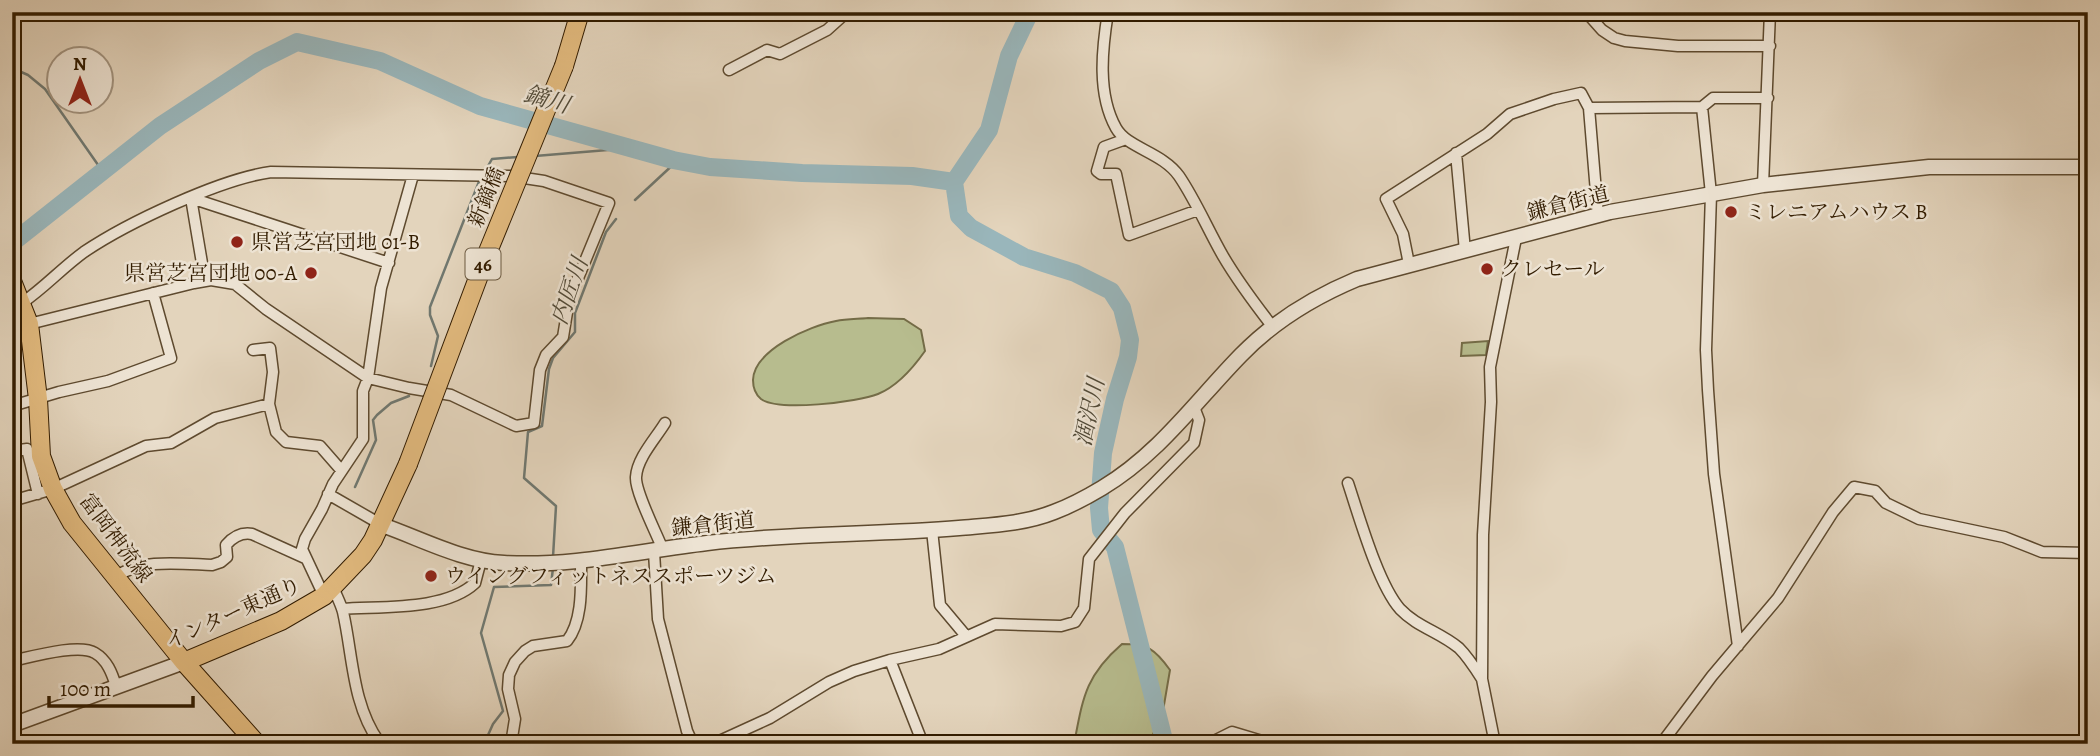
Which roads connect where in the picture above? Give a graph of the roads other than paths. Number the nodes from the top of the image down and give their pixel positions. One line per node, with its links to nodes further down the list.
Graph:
1 (580, 12): 37 (main road, 新鏑橋 / 46, bridge)
2 (847, 12): 7 (street)
3 (1108, 12): 11 (street)
4 (1586, 12): 6 (street)
5 (1770, 12): 6 (street)
6 (1770, 46): 8 (street)
7 (729, 70)
8 (1768, 97): 9 (street); 15 (street)
9 (1703, 107): 10 (street); 16 (street)
10 (1590, 108): 12 (street); 19 (street)
11 (1126, 139): 18 (street); 18 (street)
12 (1456, 153): 21 (street); 23 (street)
13 (2088, 167): 15 (street, 鎌倉街道)
14 (413, 175): 17 (street); 22 (street); 30 (street)
15 (1763, 185): 16 (street, 鎌倉街道)
16 (1711, 194): 19 (street, 鎌倉街道); 54 (street)
17 (191, 198): 22 (street); 24 (street); 25 (street)
18 (1198, 210): 28 (street)
19 (1598, 216): 20 (street, 鎌倉街道)
20 (1516, 238): 21 (street, 鎌倉街道); 58 (street)
21 (1465, 251): 23 (street, 鎌倉街道)
22 (389, 263): 30 (street)
23 (1409, 264): 28 (street, 鎌倉街道)
24 (205, 281): 26 (street); 30 (street)
25 (18, 293): 27 (main road, 富岡神流線)
26 (153, 293): 27 (street); 31 (street)
27 (29, 324): 31 (main road, 富岡神流線)
28 (1272, 326): 34 (street, 鎌倉街道)
29 (253, 350): 32 (street)
30 (368, 378): 38 (street)
31 (38, 398): 33 (street); 40 (main road, 富岡神流線)
32 (270, 404): 38 (street); 40 (street)
33 (12, 406)
34 (1194, 407): 44 (street, 鎌倉街道); 53 (street)
35 (665, 423): 45 (street)
36 (12, 451): 40 (street)
37 (408, 464): 43 (main road, インター東通り / 46)
38 (341, 470): 41 (street)
39 (1348, 483): 58 (street)
40 (45, 492): 42 (street); 50 (main road, 富岡神流線)
41 (328, 494): 43 (street); 47 (street)
42 (12, 501)
43 (382, 525): 48 (street, 鎌倉街道); 51 (main road, インター東通り / 46)
44 (932, 530): 45 (street, 鎌倉街道); 53 (street)
45 (659, 551): 49 (street, 鎌倉街道); 65 (street)
46 (2088, 553): 54 (street)
47 (305, 558): 50 (street); 51 (street)
48 (481, 560): 49 (street, 鎌倉街道); 52 (street)
49 (581, 562): 64 (street)
50 (116, 577): 57 (main road, 富岡神流線)
51 (329, 592): 52 (street); 57 (main road, インター東通り / 46)
52 (342, 609): 61 (street)
53 (966, 636): 55 (street)
54 (1738, 646): 71 (street)
55 (890, 660): 66 (street); 67 (street)
56 (12, 661): 59 (street)
57 (184, 662): 59 (street, インター東通り); 62 (main road, 富岡神流線)
58 (1482, 679): 70 (street)
59 (116, 686): 60 (street, インター東通り)
60 (12, 725)
61 (384, 743): 63 (street)
62 (257, 744)
63 (356, 744)
64 (512, 744)
65 (694, 744)
66 (713, 744)
67 (923, 744)
68 (1208, 744): 69 (street)
69 (1272, 744)
70 (1495, 744)
71 (1661, 744)

